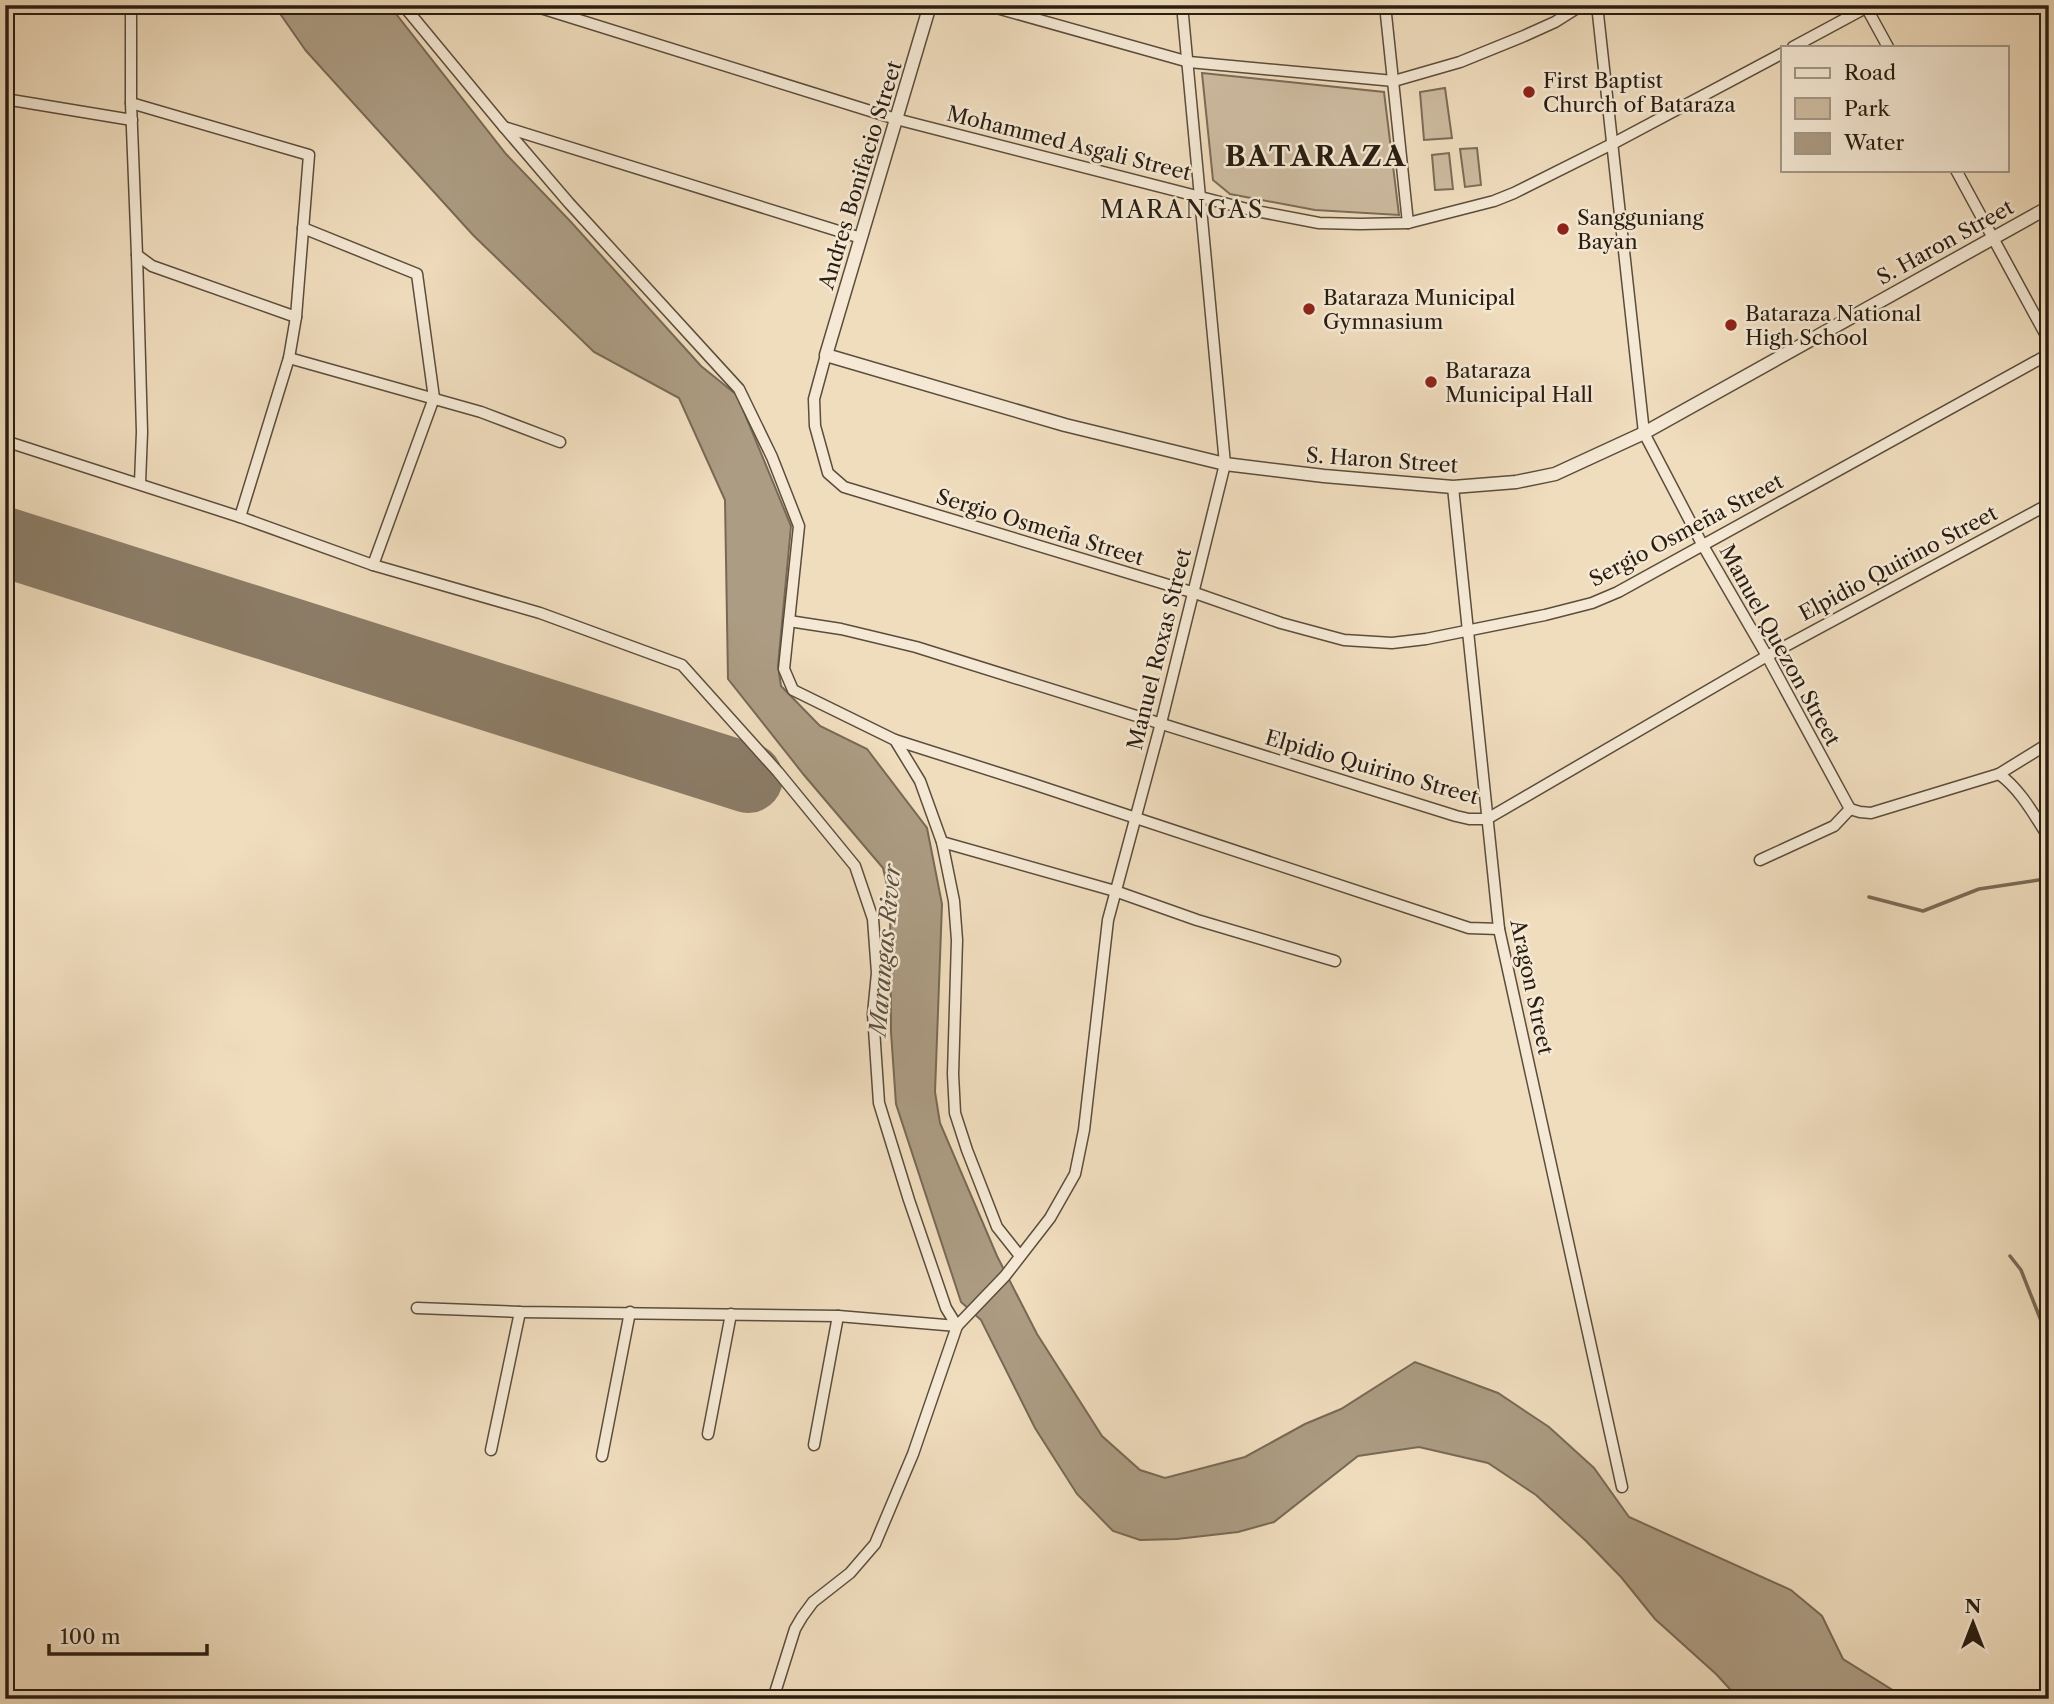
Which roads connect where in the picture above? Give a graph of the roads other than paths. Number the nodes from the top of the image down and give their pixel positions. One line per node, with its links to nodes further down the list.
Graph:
1 (131, 5): 17 (street)
2 (403, 5): 20 (street)
3 (531, 5): 18 (street, Mohammed Asgali Street)
4 (930, 5): 18 (street, Andres Bonifacio Street)
5 (986, 5): 14 (street)
6 (1182, 5): 14 (street, Manuel Roxas Street)
7 (1385, 5): 15 (street)
8 (1582, 5): 15 (street)
9 (1597, 5): 21 (street, Manuel Quezon Street)
10 (1868, 6): 11 (street); 12 (street)
11 (1795, 46)
12 (1888, 46)
13 (1781, 54): 21 (street, Mohammed Asgali Street)
14 (1189, 62): 15 (street); 23 (street, Manuel Roxas Street)
15 (1394, 81): 25 (street)
16 (5, 99): 19 (street)
17 (131, 103): 19 (street); 26 (street)
18 (896, 119): 23 (street, Mohammed Asgali Street); 28 (street, Andres Bonifacio Street)
19 (132, 120): 29 (street)
20 (504, 127): 28 (street); 47 (street)
21 (1614, 144): 25 (street, Mohammed Asgali Street); 36 (street, Manuel Quezon Street)
22 (1957, 172): 27 (street)
23 (1201, 196): 25 (street, Mohammed Asgali Street); 39 (street, Manuel Roxas Street)
24 (2049, 206): 27 (street, S. Haron Street)
25 (1408, 223)
26 (303, 228): 30 (street); 35 (street)
27 (1993, 237): 31 (street); 36 (street, S. Haron Street)
28 (861, 238): 33 (street, Andres Bonifacio Street)
29 (137, 255): 30 (street); 40 (street)
30 (296, 317): 34 (street)
31 (2049, 341)
32 (2049, 354): 44 (street, Sergio Osmeña Street)
33 (826, 355): 39 (street, S. Haron Street); 46 (street, Sergio Osmeña Street)
34 (289, 358): 35 (street); 43 (street)
35 (434, 398): 38 (street); 45 (street)
36 (1644, 433): 41 (street, S. Haron Street); 44 (street, Manuel Quezon Street)
37 (5, 441): 40 (street)
38 (560, 442)
39 (1225, 464): 41 (street, S. Haron Street); 46 (street, Manuel Roxas Street)
40 (140, 483): 43 (street)
41 (1453, 487): 48 (street, Aragon Street)
42 (2049, 504): 49 (street, Elpidio Quirino Street)
43 (240, 517): 45 (street)
44 (1702, 544): 48 (street, Sergio Osmeña Street); 49 (street, Manuel Quezon Street)
45 (373, 565): 69 (street)
46 (1195, 593): 48 (street, Sergio Osmeña Street); 50 (street, Manuel Roxas Street)
47 (789, 621): 50 (street, Elpidio Quirino Street); 51 (street)
48 (1469, 630): 56 (street, Aragon Street)
49 (1767, 656): 54 (street, Manuel Quezon Street); 56 (street, Elpidio Quirino Street)
50 (1161, 723): 55 (street, Manuel Roxas Street); 56 (street, Elpidio Quirino Street)
51 (895, 740): 55 (street); 58 (street)
52 (2049, 743): 53 (street)
53 (1999, 774): 54 (street); 57 (street)
54 (1850, 808): 59 (street)
55 (1135, 817): 60 (street, Manuel Roxas Street); 61 (street)
56 (1487, 820): 61 (street, Aragon Street)
57 (2049, 838)
58 (942, 842): 60 (street); 63 (street)
59 (1760, 860)
60 (1115, 891): 62 (street); 63 (street, Manuel Roxas Street)
61 (1499, 929): 74 (street, Aragon Street)
62 (1335, 961)
63 (1020, 1256): 69 (street, Manuel Roxas Street)
64 (417, 1308): 65 (street)
65 (520, 1312): 66 (street); 72 (street)
66 (630, 1312): 67 (street); 73 (street)
67 (731, 1314): 68 (street); 70 (street)
68 (838, 1316): 69 (street); 71 (street)
69 (957, 1326): 75 (street)
70 (708, 1434)
71 (814, 1445)
72 (491, 1450)
73 (602, 1456)
74 (1622, 1487)
75 (773, 1699)

